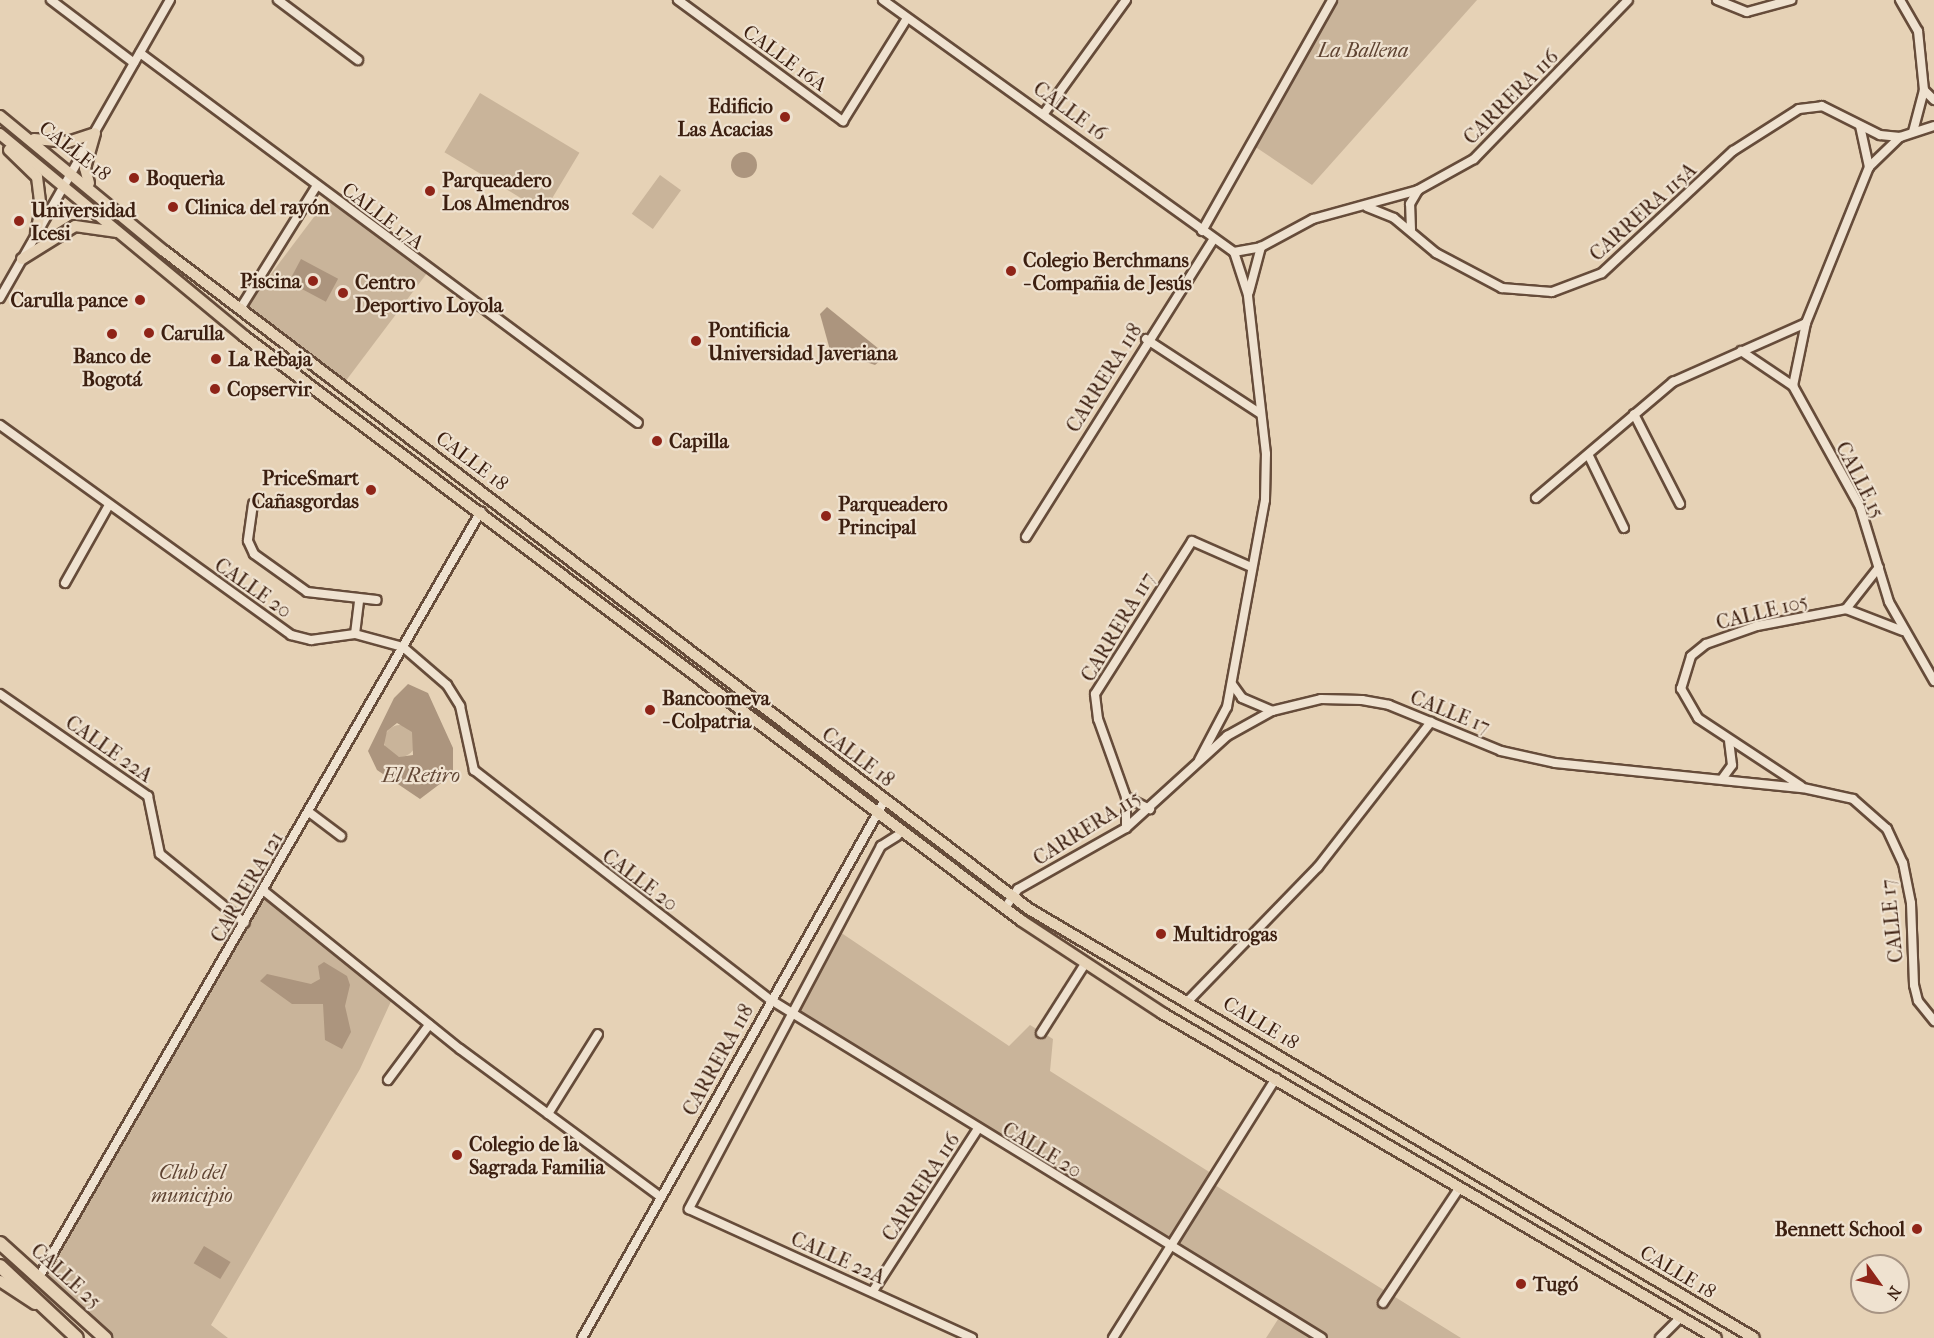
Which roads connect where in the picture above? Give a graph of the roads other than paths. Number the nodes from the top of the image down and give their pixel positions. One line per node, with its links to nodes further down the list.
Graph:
1 (51, 0): 15 (street)
2 (170, 0): 13 (street)
3 (278, 0): 14 (street)
4 (678, 0): 12 (street, CALLE 16A)
5 (883, 0): 12 (street, CALLE 16)
6 (1126, 0): 18 (street)
7 (1332, 0): 36 (street)
8 (1628, 0): 33 (street, CARRERA 116)
9 (1717, 0): 10 (street)
10 (1791, 0)
11 (1900, 0): 16 (street)
12 (907, 18): 18 (street, CALLE 16)
13 (140, 53): 15 (street); 32 (street, CALLE 17A)
14 (358, 60)
15 (134, 63): 23 (street)
16 (1924, 90): 17 (street); 22 (street)
17 (1934, 100)
18 (1046, 112): 36 (street, CALLE 16)
19 (0, 116): 26 (main road, CALLE 18)
20 (1860, 126): 25 (street, CARRERA 115A); 28 (street); 35 (street, CARRERA 115A)
21 (1934, 126): 22 (street)
22 (1913, 132): 25 (street)
23 (95, 133): 26 (main road); 29 (street); 30 (main road)
24 (0, 134): 31 (main road, CALLE 18)
25 (1900, 137): 28 (street)
26 (30, 138): 29 (main road, CALLE 18)
27 (0, 142): 37 (main road)
28 (1869, 167): 46 (street)
29 (72, 171): 30 (main road, CALLE 18); 31 (street)
30 (89, 184): 45 (main road, CALLE 18)
31 (63, 186): 37 (street); 38 (main road, CALLE 18)
32 (316, 187): 45 (street); 52 (street, CALLE 17A)
33 (1418, 190): 34 (street, CARRERA 116); 35 (street)
34 (1366, 207): 35 (street); 40 (street, CARRERA 116)
35 (1411, 230)
36 (1202, 231): 39 (street, CALLE 16)
37 (36, 233): 42 (street)
38 (120, 234): 42 (main road); 59 (main road, CALLE 18)
39 (1214, 239): 41 (street, CALLE 16); 47 (street, CARRERA 118)
40 (1261, 247): 41 (street, CARRERA 116); 43 (street)
41 (1234, 252): 43 (street)
42 (22, 259): 44 (street)
43 (1248, 295): 50 (street)
44 (0, 298)
45 (240, 309): 81 (main road, CALLE 18)
46 (1806, 323): 48 (street); 49 (street)
47 (1146, 339): 50 (street); 61 (street, CARRERA 118)
48 (1741, 351): 49 (street); 51 (street)
49 (1793, 386): 63 (street, CALLE 15)
50 (1261, 414): 62 (street)
51 (1634, 414): 54 (street); 57 (street)
52 (638, 423)
53 (0, 425): 58 (street, CALLE 20)
54 (1589, 456): 55 (street); 60 (street)
55 (1536, 498)
56 (253, 504): 65 (street)
57 (1680, 504)
58 (109, 505): 64 (street); 69 (street, CALLE 20)
59 (481, 512): 70 (street, CARRERA 121); 83 (main road, CALLE 18)
60 (1624, 528)
61 (1026, 537)
62 (1251, 567): 72 (street); 80 (street, CARRERA 117)
63 (1879, 567): 67 (street); 68 (street, CALLE 15)
64 (65, 583)
65 (359, 599): 66 (street); 69 (street)
66 (377, 600)
67 (1846, 609): 68 (street); 76 (street, CALLE 105)
68 (1903, 631): 71 (street, CALLE 15)
69 (355, 634): 70 (street, CALLE 20)
70 (403, 647): 84 (street, CARRERA 121); 93 (street, CALLE 20)
71 (1934, 681)
72 (1232, 684): 74 (street); 77 (street)
73 (1, 696): 91 (street, CALLE 22A)
74 (1272, 711): 75 (street, CALLE 17); 77 (street, CARRERA 115)
75 (1431, 722): 78 (street, CALLE 17); 94 (street)
76 (1728, 741): 78 (street); 79 (street, CALLE 105)
77 (1199, 760): 82 (street, CARRERA 115)
78 (1722, 779): 79 (street, CALLE 17)
79 (1803, 788): 96 (street, CALLE 17)
80 (1126, 797): 82 (street); 85 (street, CARRERA 117)
81 (885, 800): 83 (street, CARRERA 118); 89 (main road, CALLE 18)
82 (1150, 809): 85 (street, CARRERA 115)
83 (877, 811): 90 (main road, CALLE 18); 93 (street, CARRERA 118)
84 (309, 812): 86 (street); 88 (street, CARRERA 121)
85 (1126, 828): 89 (street, CARRERA 115)
86 (341, 836)
87 (897, 836): 95 (street)
88 (264, 891): 91 (street, CARRERA 121); 97 (street)
89 (1013, 897): 90 (street, CARRERA 115); 94 (main road, CALLE 18)
90 (1005, 908): 92 (main road, CALLE 18)
91 (245, 923): 109 (street, CARRERA 121)
92 (1085, 964): 98 (street); 100 (main road, CALLE 18)
93 (771, 1000): 95 (street, CALLE 20); 105 (street, CARRERA 118)
94 (1189, 1000): 123 (main road, CALLE 18)
95 (791, 1013): 103 (street, CALLE 20); 111 (street, CALLE 22A)
96 (1934, 1021)
97 (429, 1024): 101 (street); 102 (street)
98 (1041, 1033)
99 (598, 1034): 102 (street)
100 (1276, 1077): 104 (main road, CALLE 18); 107 (street)
101 (388, 1080)
102 (548, 1114): 105 (street)
103 (977, 1130): 107 (street, CALLE 20); 111 (street, CARRERA 116)
104 (1460, 1187): 112 (street); 114 (main road, CALLE 18)
105 (661, 1197): 117 (street, CARRERA 118)
106 (0, 1243): 109 (highway, CALLE 25)
107 (1170, 1247): 119 (street); 120 (street, CALLE 20)
108 (0, 1266): 113 (highway, CALLE 25)
109 (39, 1277): 116 (highway, CALLE 25)
110 (0, 1281): 113 (main road, CALLE 25)
111 (873, 1291): 118 (street, CALLE 22A)
112 (1383, 1303)
113 (52, 1314): 115 (highway, CALLE 25)
114 (1681, 1317): 121 (street); 122 (main road, CALLE 18)
115 (77, 1338)
116 (105, 1338)
117 (582, 1338)
118 (972, 1338)
119 (1113, 1338)
120 (1322, 1338)
121 (1660, 1338)
122 (1716, 1338)
123 (1754, 1338)

